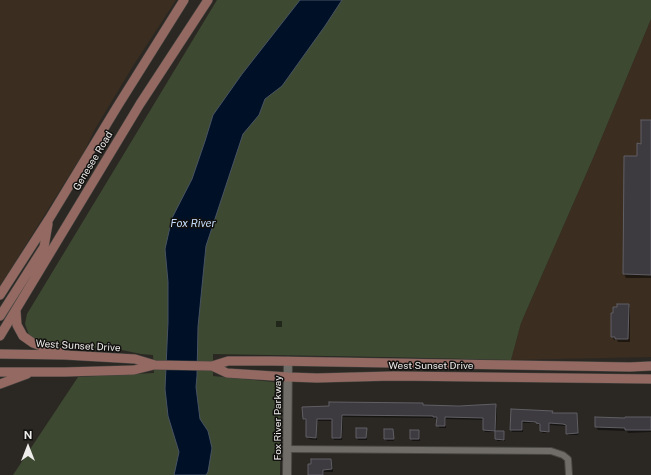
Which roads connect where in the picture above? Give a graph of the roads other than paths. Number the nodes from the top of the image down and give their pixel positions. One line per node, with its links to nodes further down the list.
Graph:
1 (184, 0): 3 (main road, Genesee Road)
2 (208, 0): 5 (main road, Genesee Road)
3 (50, 219): 4 (main road, Genesee Road); 6 (main road)
4 (0, 295)
5 (16, 311): 7 (main road, Genesee Road); 9 (main road)
6 (0, 316)
7 (0, 336)
8 (0, 354): 9 (main road, West Sunset Drive)
9 (65, 355): 11 (main road, West Sunset Drive)
10 (288, 361): 12 (main road, West Sunset Drive); 13 (main road, West Sunset Drive); 16 (street, Fox River Parkway)
11 (155, 365): 12 (main road, West Sunset Drive); 15 (main road, West Sunset Drive)
12 (212, 366): 16 (main road, West Sunset Drive)
13 (651, 366)
14 (0, 372): 15 (main road, West Sunset Drive)
15 (35, 372): 18 (main road)
16 (288, 377): 17 (main road, West Sunset Drive); 19 (street, Fox River Parkway)
17 (651, 379)
18 (0, 384)
19 (288, 449): 20 (street, Fox River Parkway); 21 (street)
20 (287, 475)
21 (569, 475)

